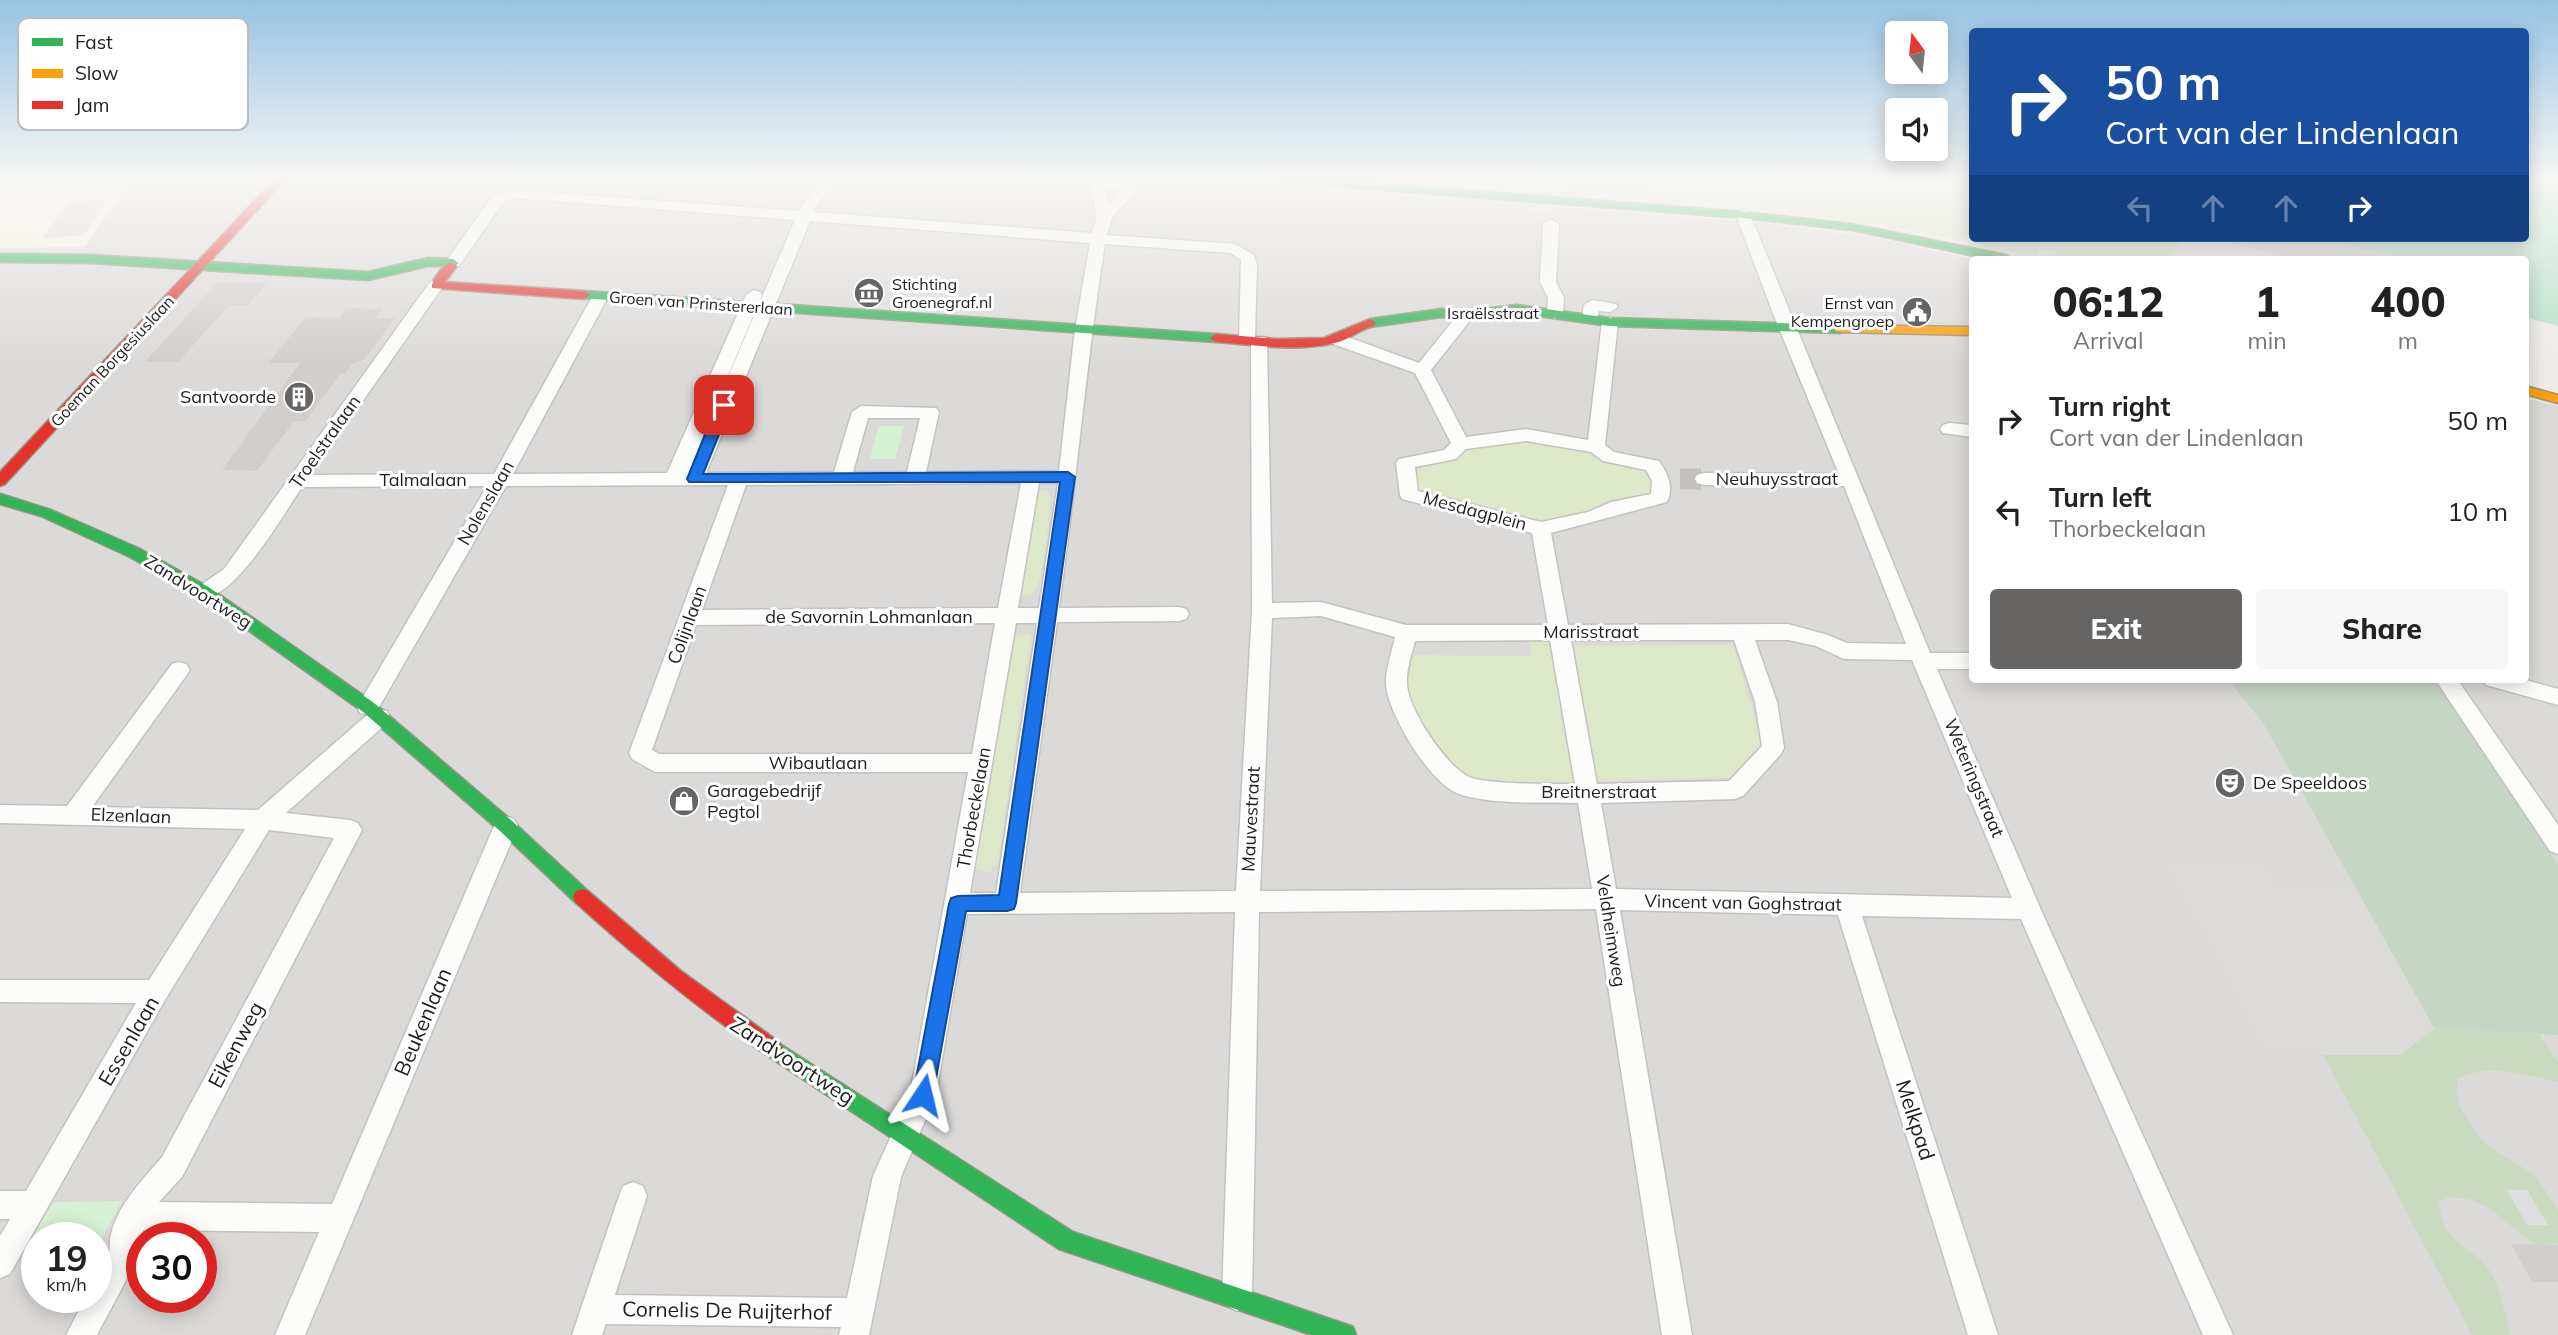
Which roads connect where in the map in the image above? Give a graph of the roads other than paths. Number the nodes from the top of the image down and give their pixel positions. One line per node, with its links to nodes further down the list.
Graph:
1 (223, 241): 12 (street, Goeman Borgesiuslaan)
2 (468, 241): 11 (street)
3 (786, 241): 15 (street)
4 (1098, 241): 20 (street)
5 (1118, 241): 23 (street, Mauvestraat)
6 (1549, 241): 16 (street)
7 (1754, 241): 19 (street, Weteringstraat)
8 (1921, 241): 9 (street)
9 (1992, 256)
10 (0, 258): 12 (street)
11 (453, 263): 12 (street); 13 (street)
12 (199, 267): 42 (street, Goeman Borgesiuslaan)
13 (436, 285): 14 (street, Groen van Prinstererlaan); 43 (street, Troelstralaan)
14 (600, 297): 15 (street, Groen van Prinstererlaan); 40 (street, Nolenslaan)
15 (757, 307): 20 (street, Groen van Prinstererlaan); 35 (street); 36 (street)
16 (1561, 308): 17 (street); 18 (street, Israëlsstraat)
17 (1610, 314): 19 (street); 30 (street)
18 (1466, 315): 22 (street, Israëlsstraat); 24 (street)
19 (1786, 328): 21 (street); 41 (street, Weteringstraat)
20 (1083, 329): 23 (street, Groen van Prinstererlaan); 32 (street)
21 (1969, 331)
22 (1336, 339): 23 (street, Israëlsstraat); 24 (street)
23 (1253, 340): 48 (street, Mauvestraat)
24 (1422, 370): 29 (street)
25 (2529, 391): 26 (street)
26 (2558, 398)
27 (1949, 429): 28 (street)
28 (1969, 431)
29 (1461, 444): 30 (street, Mesdagplein); 46 (street, Mesdagplein)
30 (1596, 447): 44 (street, Mesdagplein)
31 (1031, 477): 32 (street); 34 (street); 50 (street, Thorbeckelaan)
32 (1068, 477): 51 (street)
33 (842, 478): 34 (street); 34 (street); 37 (street)
34 (915, 478)
35 (674, 479): 36 (street, Talmalaan); 40 (street, Talmalaan)
36 (694, 479): 37 (street)
37 (739, 479): 52 (street, Colijnlaan)
38 (1680, 479): 44 (street)
39 (1704, 479): 41 (street, Neuhuysstraat)
40 (500, 480): 43 (street, Talmalaan); 62 (street, Nolenslaan)
41 (1850, 480): 56 (street, Weteringstraat)
42 (0, 481)
43 (298, 481): 47 (street, Troelstralaan)
44 (1661, 481): 46 (street, Mesdagplein)
45 (0, 499): 47 (street, Zandvoortweg)
46 (1541, 528): 53 (street, Veldheimweg)
47 (205, 592): 62 (street, Zandvoortweg)
48 (1262, 611): 55 (street, Marisstraat); 72 (street, Mauvestraat)
49 (1179, 614): 51 (street)
50 (1007, 615): 51 (street, de Savornin Lohmanlaan); 52 (street, de Savornin Lohmanlaan); 64 (street, Thorbeckelaan)
51 (1048, 615): 73 (street)
52 (689, 618): 63 (street, Colijnlaan)
53 (1559, 632): 54 (street, Marisstraat); 55 (street, Marisstraat); 65 (street, Veldheimweg)
54 (1742, 632): 56 (street, Marisstraat); 65 (street, Breitnerstraat)
55 (1406, 634): 65 (street, Breitnerstraat)
56 (1922, 656): 57 (street, Marisstraat); 76 (street, Weteringstraat)
57 (1969, 661)
58 (179, 670): 67 (street)
59 (2449, 683): 70 (street)
60 (2507, 683): 61 (street)
61 (2558, 697)
62 (374, 712): 68 (street); 69 (street, Zandvoortweg)
63 (655, 763): 64 (street, Wibautlaan)
64 (982, 763): 74 (street, Thorbeckelaan)
65 (1587, 794): 71 (street, Veldheimweg)
66 (0, 814): 67 (street, Elzenlaan)
67 (74, 814): 68 (street, Elzenlaan)
68 (263, 820): 78 (street, Essenlaan); 83 (street, Eikenweg)
69 (506, 826): 79 (street, Zandvoortweg); 84 (street, Beukenlaan)
70 (2558, 844)
71 (1606, 900): 72 (street, Vincent van Goghstraat); 75 (street, Vincent van Goghstraat); 92 (street, Veldheimweg)
72 (1247, 902): 73 (street, Vincent van Goghstraat); 86 (street, Mauvestraat)
73 (1007, 903): 74 (street, Vincent van Goghstraat)
74 (958, 904): 79 (street, Thorbeckelaan)
75 (1847, 905): 76 (street, Vincent van Goghstraat); 93 (street, Melkpad)
76 (2029, 909): 94 (street, Weteringstraat)
77 (0, 991): 78 (street)
78 (156, 992): 82 (street, Essenlaan)
79 (905, 1135): 86 (street, Zandvoortweg); 88 (street, Thorbeckelaan)
80 (633, 1196): 87 (street, Cornelis De Ruijterhof)
81 (0, 1205): 82 (street)
82 (35, 1205): 85 (street, Essenlaan)
83 (135, 1216): 84 (street); 89 (street, Eikenweg)
84 (339, 1218): 90 (street, Beukenlaan)
85 (0, 1264)
86 (1237, 1296): 91 (street, Zandvoortweg)
87 (591, 1322): 88 (street, Cornelis De Ruijterhof)
88 (856, 1324)
89 (81, 1335)
90 (290, 1335)
91 (1345, 1335)
92 (1677, 1335)
93 (1983, 1335)
94 (2218, 1335)

